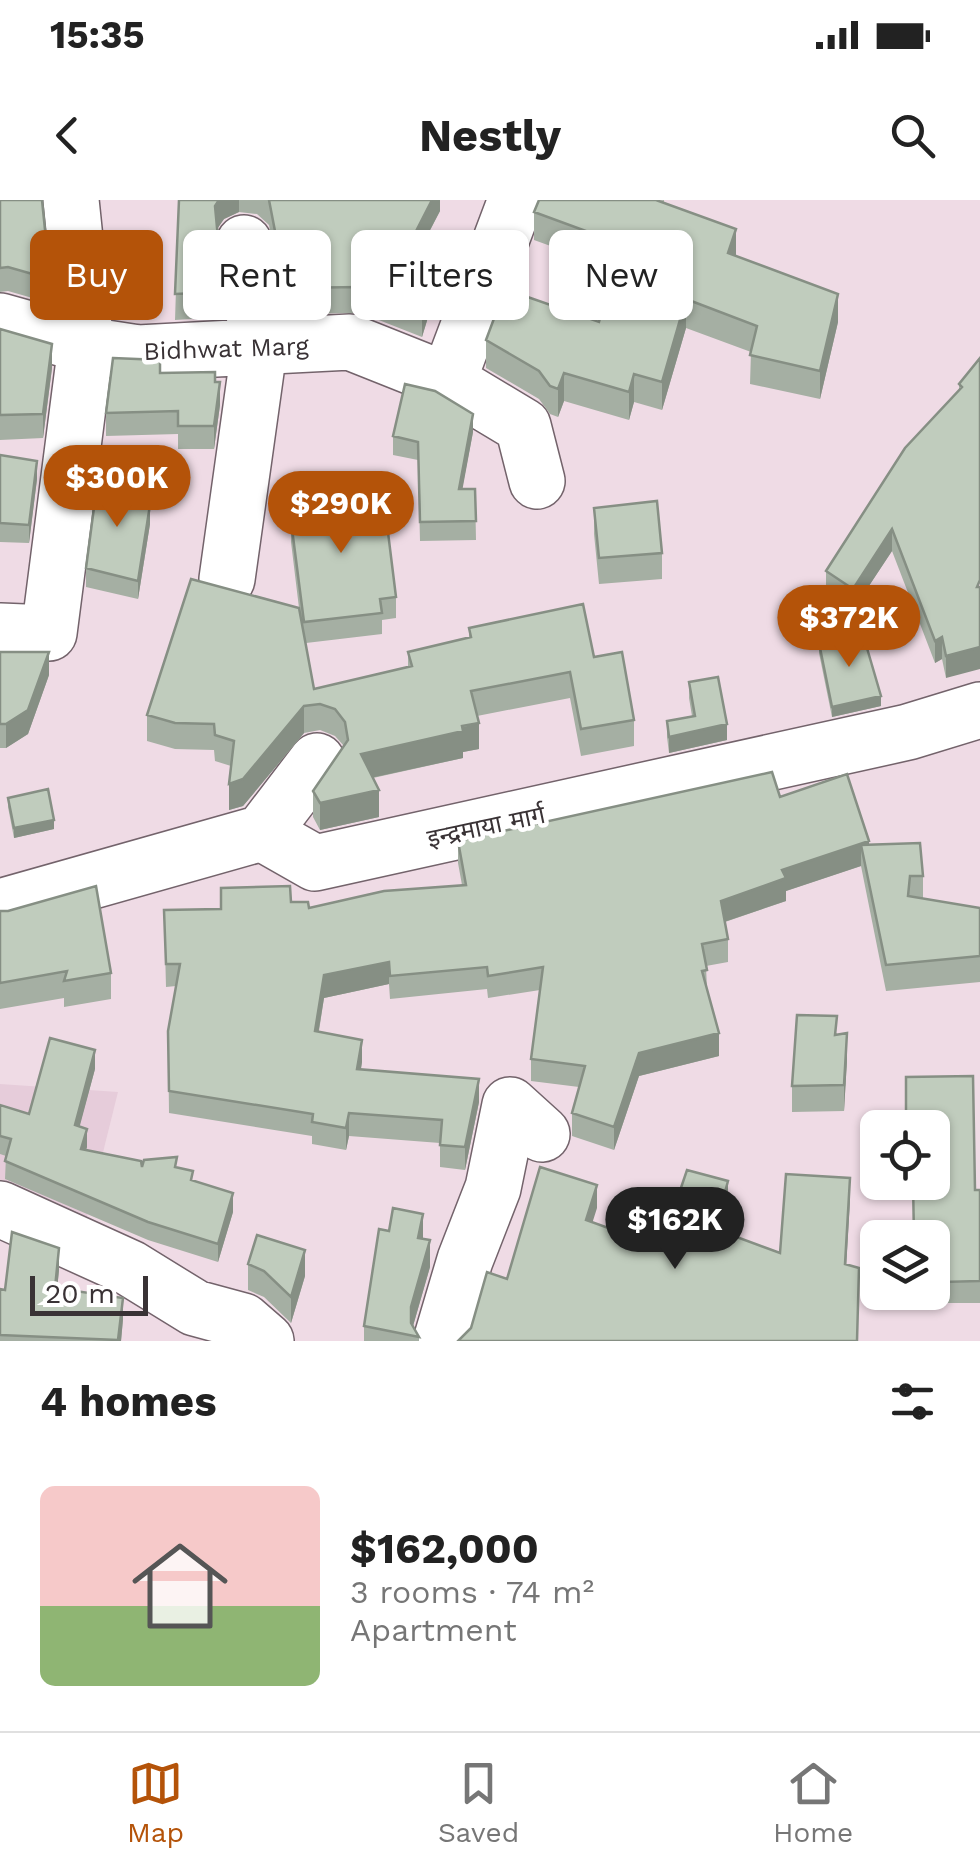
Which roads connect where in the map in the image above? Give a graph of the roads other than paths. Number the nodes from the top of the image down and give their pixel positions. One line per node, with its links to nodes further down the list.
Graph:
1 (71, 200): 5 (street)
2 (516, 200): 7 (street)
3 (255, 320): 6 (street)
4 (0, 321): 5 (street, Bidhwat Marg)
5 (86, 345): 6 (street, Bidhwat Marg); 10 (street)
6 (259, 350): 7 (street, Bidhwat Marg); 9 (street)
7 (448, 381): 8 (street, Bidhwat Marg)
8 (537, 481)
9 (227, 579)
10 (0, 632)
11 (980, 710): 13 (street, इन्द्रमाया मार्ग)
12 (317, 761): 13 (street)
13 (262, 833): 14 (street)
14 (0, 907)
15 (542, 1134): 18 (street)
16 (0, 1209): 17 (street)
17 (266, 1341)
18 (442, 1341)

